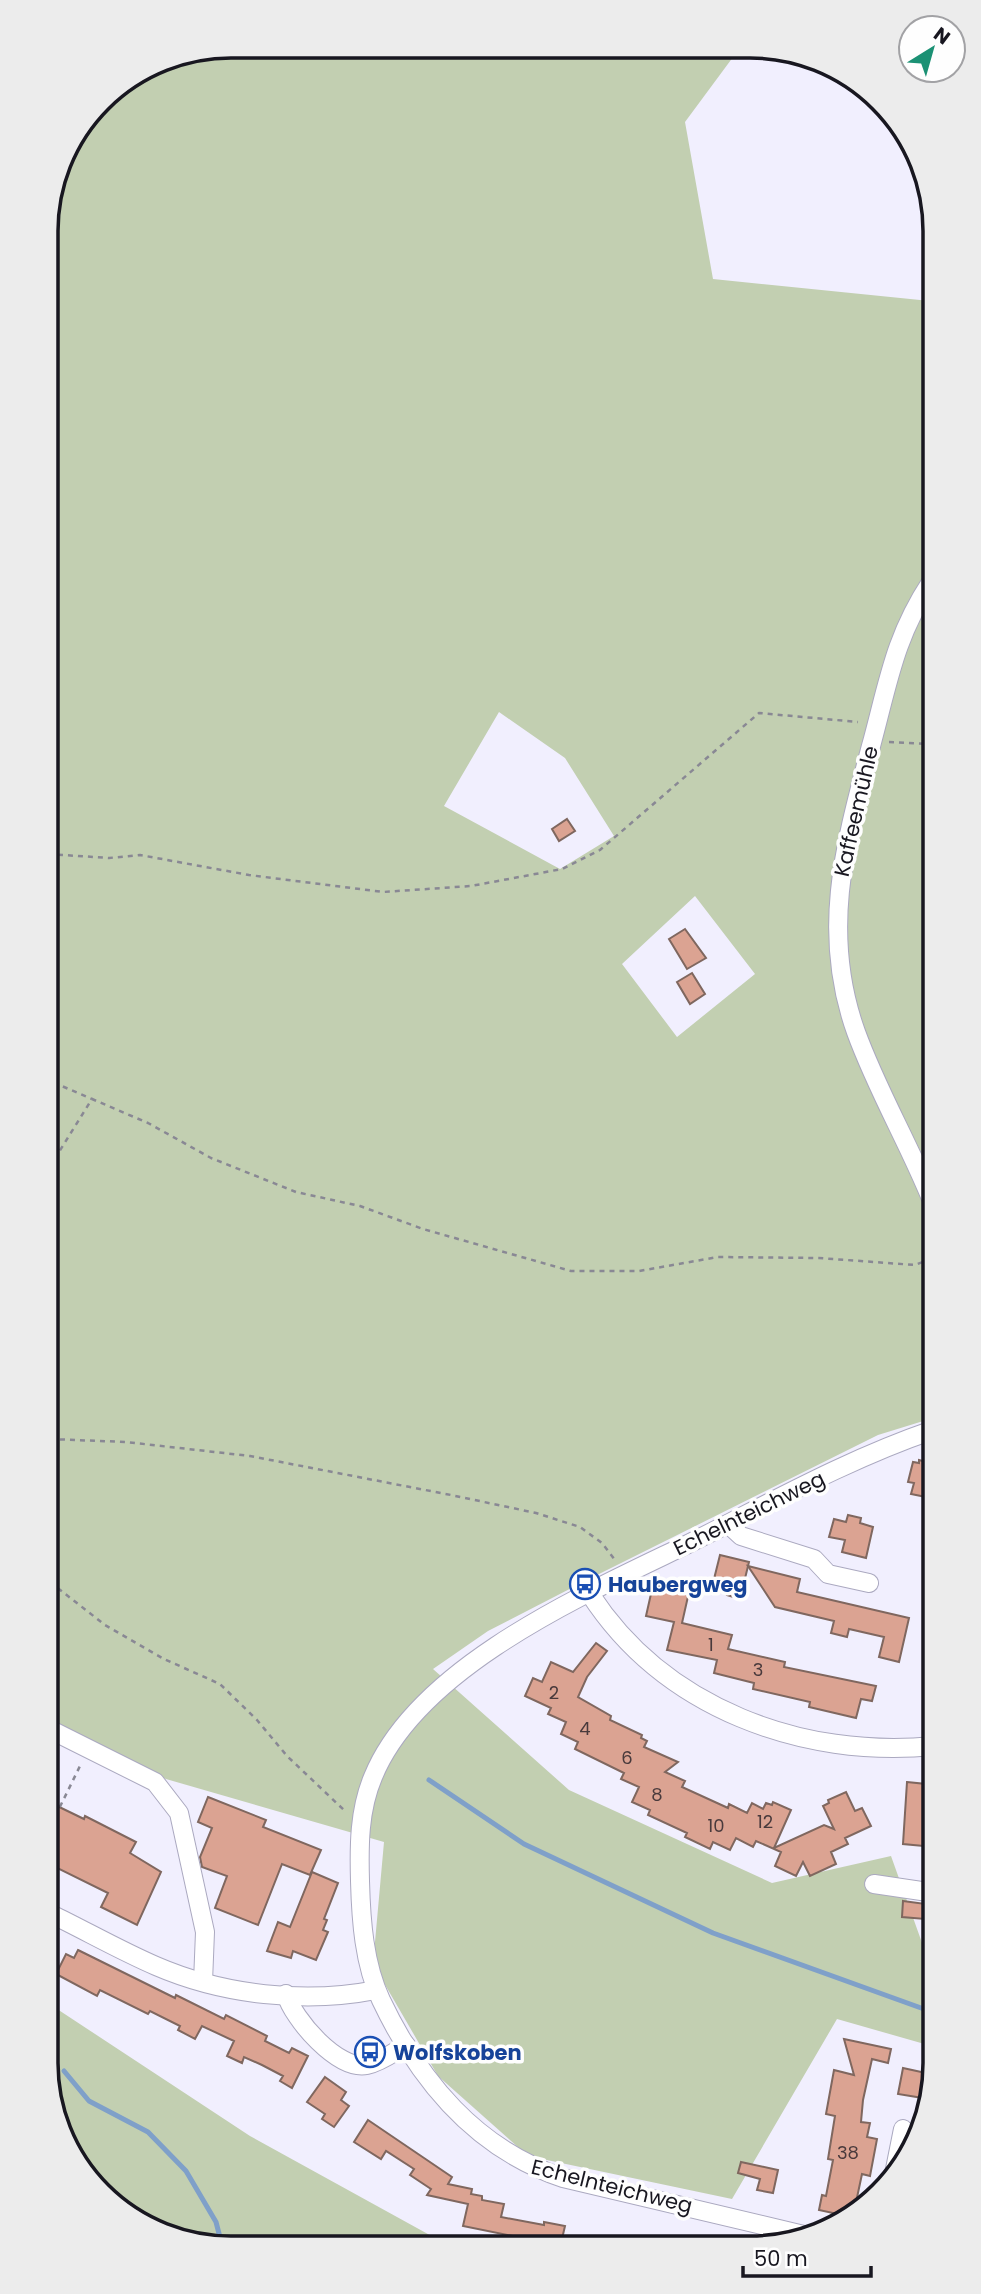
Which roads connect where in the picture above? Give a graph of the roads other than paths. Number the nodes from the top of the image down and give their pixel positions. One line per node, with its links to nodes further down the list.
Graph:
1 (923, 594): 2 (street, Kaffeemühle)
2 (923, 1181)
3 (923, 1434): 4 (street, Echelnteichweg)
4 (728, 1524): 5 (street); 6 (street, Echelnteichweg)
5 (869, 1583)
6 (590, 1594): 8 (street); 13 (street, Echelnteichweg)
7 (58, 1734): 12 (street)
8 (923, 1747)
9 (874, 1884): 10 (street)
10 (923, 1891)
11 (58, 1917): 12 (street)
12 (203, 1982): 14 (street)
13 (376, 1990): 14 (street); 15 (street, Echelnteichweg)
14 (286, 1994): 15 (street)
15 (406, 2045): 18 (street, Echelnteichweg)
16 (903, 2129): 17 (street)
17 (899, 2151)
18 (789, 2231)

